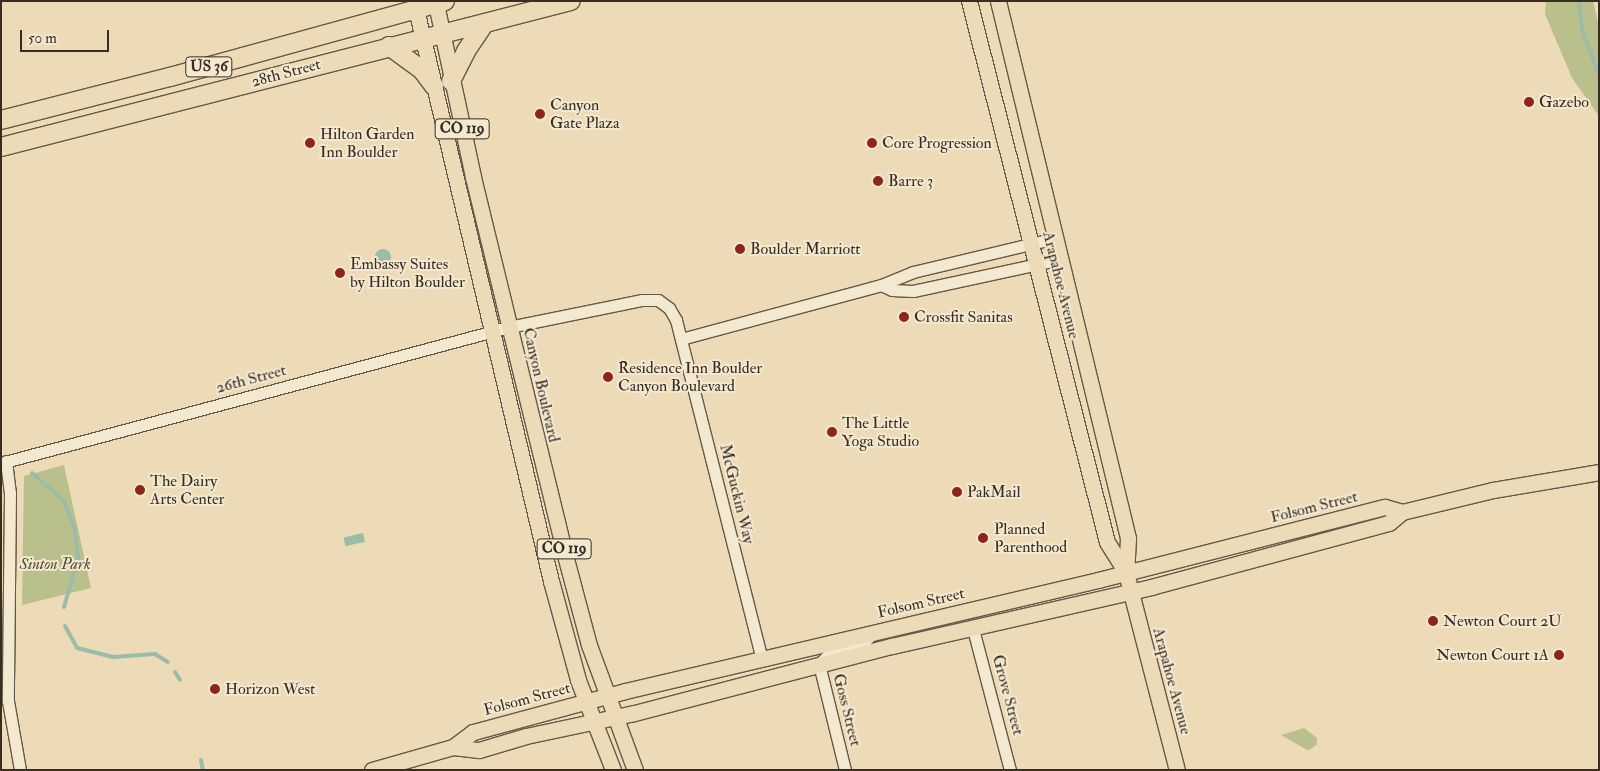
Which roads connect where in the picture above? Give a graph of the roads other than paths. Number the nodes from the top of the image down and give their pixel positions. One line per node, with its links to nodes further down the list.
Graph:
1 (388, 1): 7 (highway)
2 (571, 1): 8 (highway, 28th Street / US 36)
3 (969, 1): 17 (main road, Arapahoe Avenue)
4 (998, 1): 16 (main road, Arapahoe Avenue)
5 (439, 2): 6 (highway, 28th Street / US 36); 9 (main road, Canyon Boulevard / CO 119)
6 (415, 5): 7 (highway, 28th Street / US 36); 10 (main road)
7 (379, 19): 14 (highway, 28th Street / US 36)
8 (484, 24): 9 (highway, 28th Street / US 36); 12 (highway)
9 (442, 33): 10 (highway, 28th Street / US 36); 12 (main road, Canyon Boulevard / CO 119)
10 (423, 38): 11 (highway, 28th Street / US 36); 13 (main road)
11 (389, 46): 13 (highway, CO 119); 15 (highway, 28th Street / US 36)
12 (451, 82): 21 (main road, Canyon Boulevard / CO 119)
13 (434, 86): 22 (main road, CO 119)
14 (1, 120)
15 (1, 147)
16 (1056, 238): 17 (street); 18 (main road, Arapahoe Avenue)
17 (1033, 243): 19 (main road, Arapahoe Avenue); 20 (street)
18 (1061, 259): 19 (street); 27 (main road, Arapahoe Avenue)
19 (1038, 263): 20 (street); 27 (main road, Arapahoe Avenue)
20 (881, 285): 23 (street)
21 (509, 327): 22 (street, 26th Street); 23 (street, McGuckin Way); 33 (main road, Canyon Boulevard / CO 119)
22 (489, 332): 24 (street, 26th Street); 34 (main road, CO 119)
23 (681, 339): 31 (street, McGuckin Way)
24 (4, 462): 38 (street)
25 (1599, 472): 26 (main road, Folsom Street)
26 (1402, 512): 27 (main road, Folsom Street); 28 (main road, Folsom Street)
27 (1126, 573): 28 (main road, Arapahoe Avenue); 30 (main road, Folsom Street)
28 (1130, 591): 29 (main road, Folsom Street); 44 (main road, Arapahoe Avenue)
29 (974, 629): 32 (main road, Folsom Street); 43 (street, Grove Street)
30 (874, 631): 31 (main road, Folsom Street); 32 (street, Goss Street)
31 (761, 657): 33 (main road, Folsom Street)
32 (819, 664): 35 (main road, Folsom Street); 42 (street, Goss Street)
33 (607, 696): 34 (main road, Folsom Street); 35 (main road, Canyon Boulevard / CO 119)
34 (586, 701): 36 (main road, CO 119); 37 (main road, Folsom Street)
35 (615, 716): 36 (main road, Folsom Street); 41 (main road, Canyon Boulevard / CO 119)
36 (594, 720): 37 (main road, Folsom Street); 40 (main road, CO 119)
37 (453, 747): 39 (main road, Folsom Street)
38 (20, 770)
39 (372, 770)
40 (613, 770)
41 (635, 770)
42 (846, 770)
43 (1010, 770)
44 (1177, 770)

